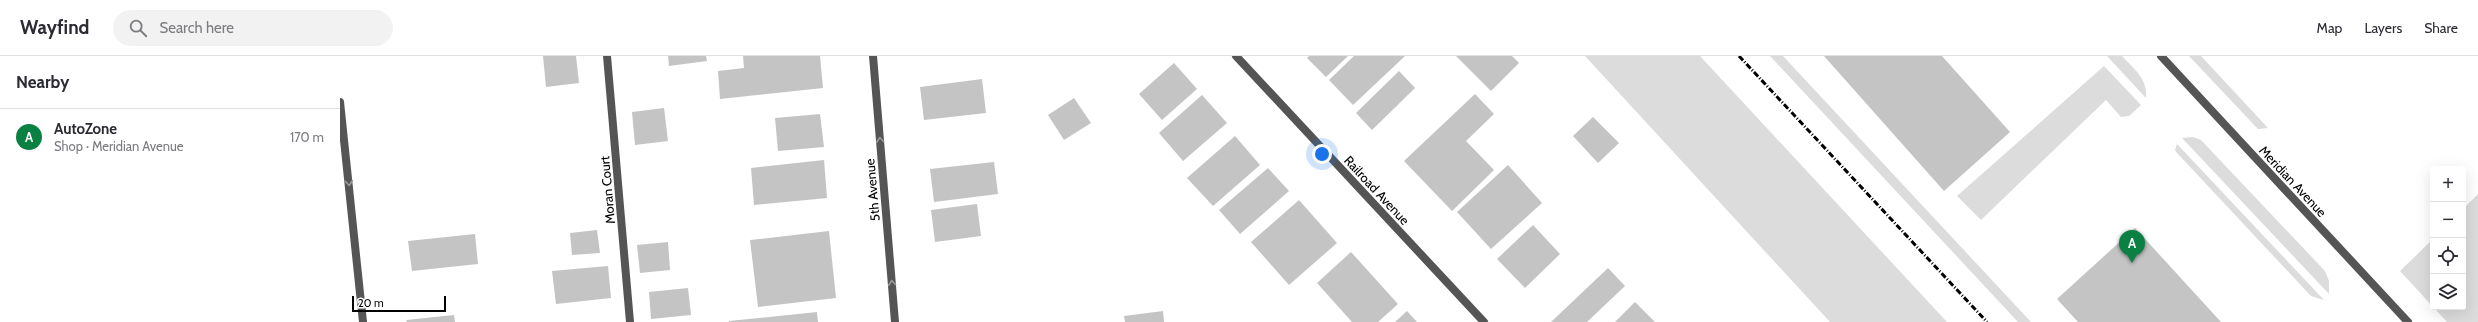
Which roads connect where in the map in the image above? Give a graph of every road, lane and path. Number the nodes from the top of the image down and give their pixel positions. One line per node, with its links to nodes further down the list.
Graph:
1 (607, 56): 7 (street, Moran Court)
2 (872, 56): 8 (street, 5th Avenue, one-way to 2)
3 (1236, 56): 9 (street, Railroad Avenue)
4 (2161, 56): 10 (street, Meridian Avenue)
5 (340, 102): 6 (street, one-way to 6)
6 (363, 322)
7 (630, 322)
8 (895, 322)
9 (1484, 322)
10 (2408, 322)

